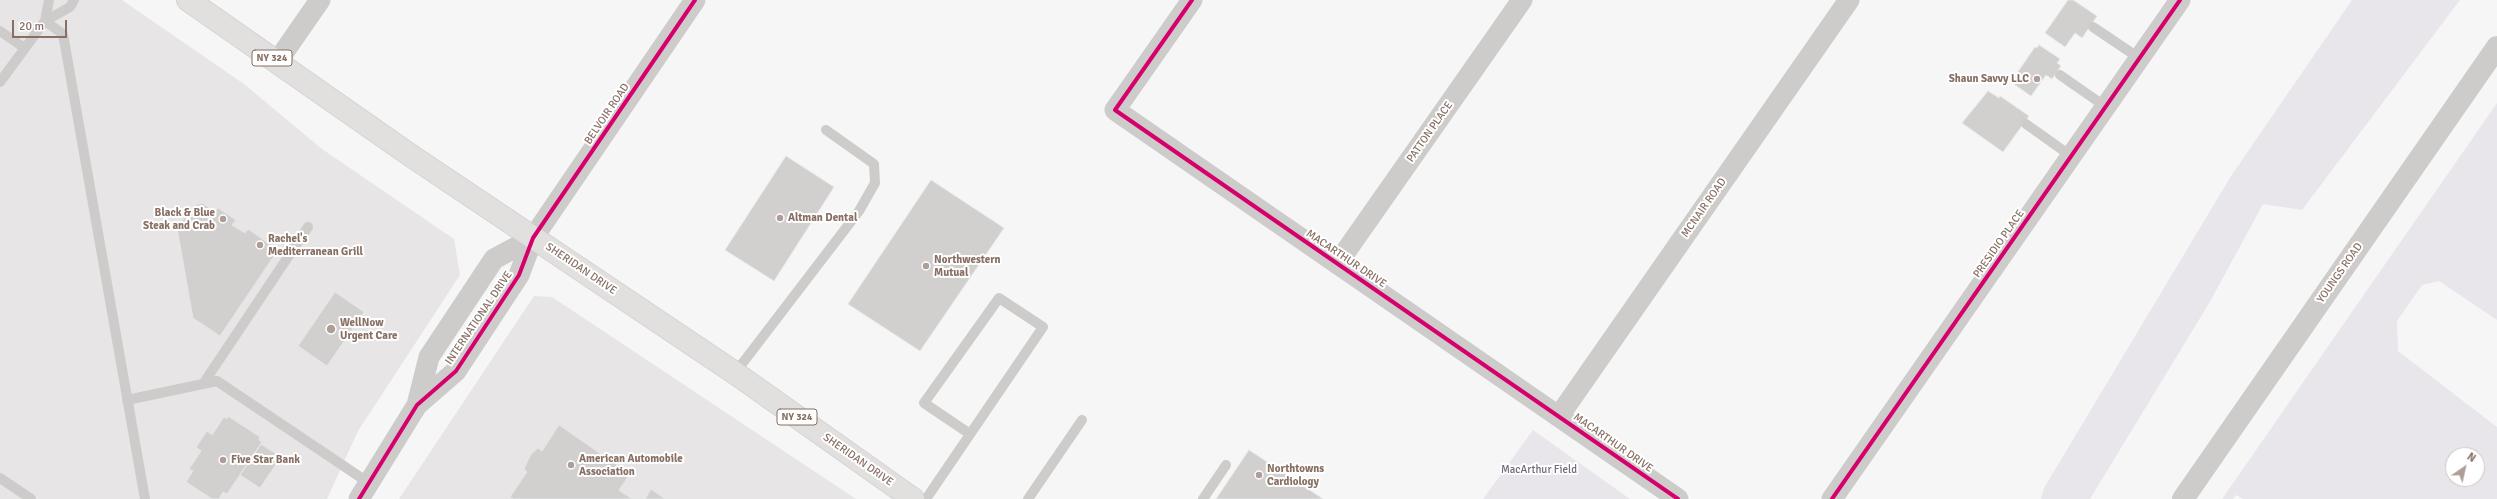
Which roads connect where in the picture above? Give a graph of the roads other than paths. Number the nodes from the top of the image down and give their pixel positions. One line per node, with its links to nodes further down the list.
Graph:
1 (49, 0): 10 (lane)
2 (74, 0): 10 (lane)
3 (188, 0): 16 (main road, SHERIDAN DRIVE / NY 324)
4 (320, 0): 16 (street)
5 (695, 0): 24 (street, BELVOIR ROAD)
6 (1192, 0): 25 (street, MACARTHUR DRIVE)
7 (1522, 0): 25 (street, PATTON PLACE)
8 (1849, 0): 30 (street, MCNAIR ROAD)
9 (2180, 0): 15 (street, PRESIDIO PLACE)
10 (44, 21): 13 (lane); 28 (lane)
11 (2093, 27): 15 (lane)
12 (0, 31): 13 (lane)
13 (24, 47): 18 (lane)
14 (2497, 47): 44 (street, YOUNGS ROAD)
15 (2139, 58): 19 (street, PRESIDIO PLACE)
16 (277, 62): 24 (main road, SHERIDAN DRIVE / NY 324)
17 (2060, 75): 19 (lane)
18 (0, 82)
19 (2106, 107): 22 (street, PRESIDIO PLACE)
20 (2026, 124): 22 (lane)
21 (826, 130): 26 (lane)
22 (2071, 156): 43 (street, PRESIDIO PLACE)
23 (308, 227): 27 (lane)
24 (533, 238): 26 (main road, SHERIDAN DRIVE / NY 324); 29 (street, INTERNATIONAL DRIVE); 29 (street, INTERNATIONAL DRIVE)
25 (1337, 264): 30 (street, MACARTHUR DRIVE)
26 (735, 373): 38 (main road, SHERIDAN DRIVE / NY 324)
27 (204, 384): 28 (lane); 35 (lane)
28 (127, 400): 37 (lane)
29 (417, 405): 35 (street, INTERNATIONAL DRIVE)
30 (1559, 416): 42 (street, MACARTHUR DRIVE)
31 (1082, 420): 40 (lane)
32 (970, 434): 32 (lane); 39 (lane)
33 (1226, 465): 41 (lane)
34 (0, 478): 36 (lane)
35 (364, 491)
36 (31, 499)
37 (144, 499)
38 (914, 499)
39 (926, 499)
40 (1028, 499)
41 (1203, 499)
42 (1678, 499)
43 (1832, 499)
44 (2183, 499)

